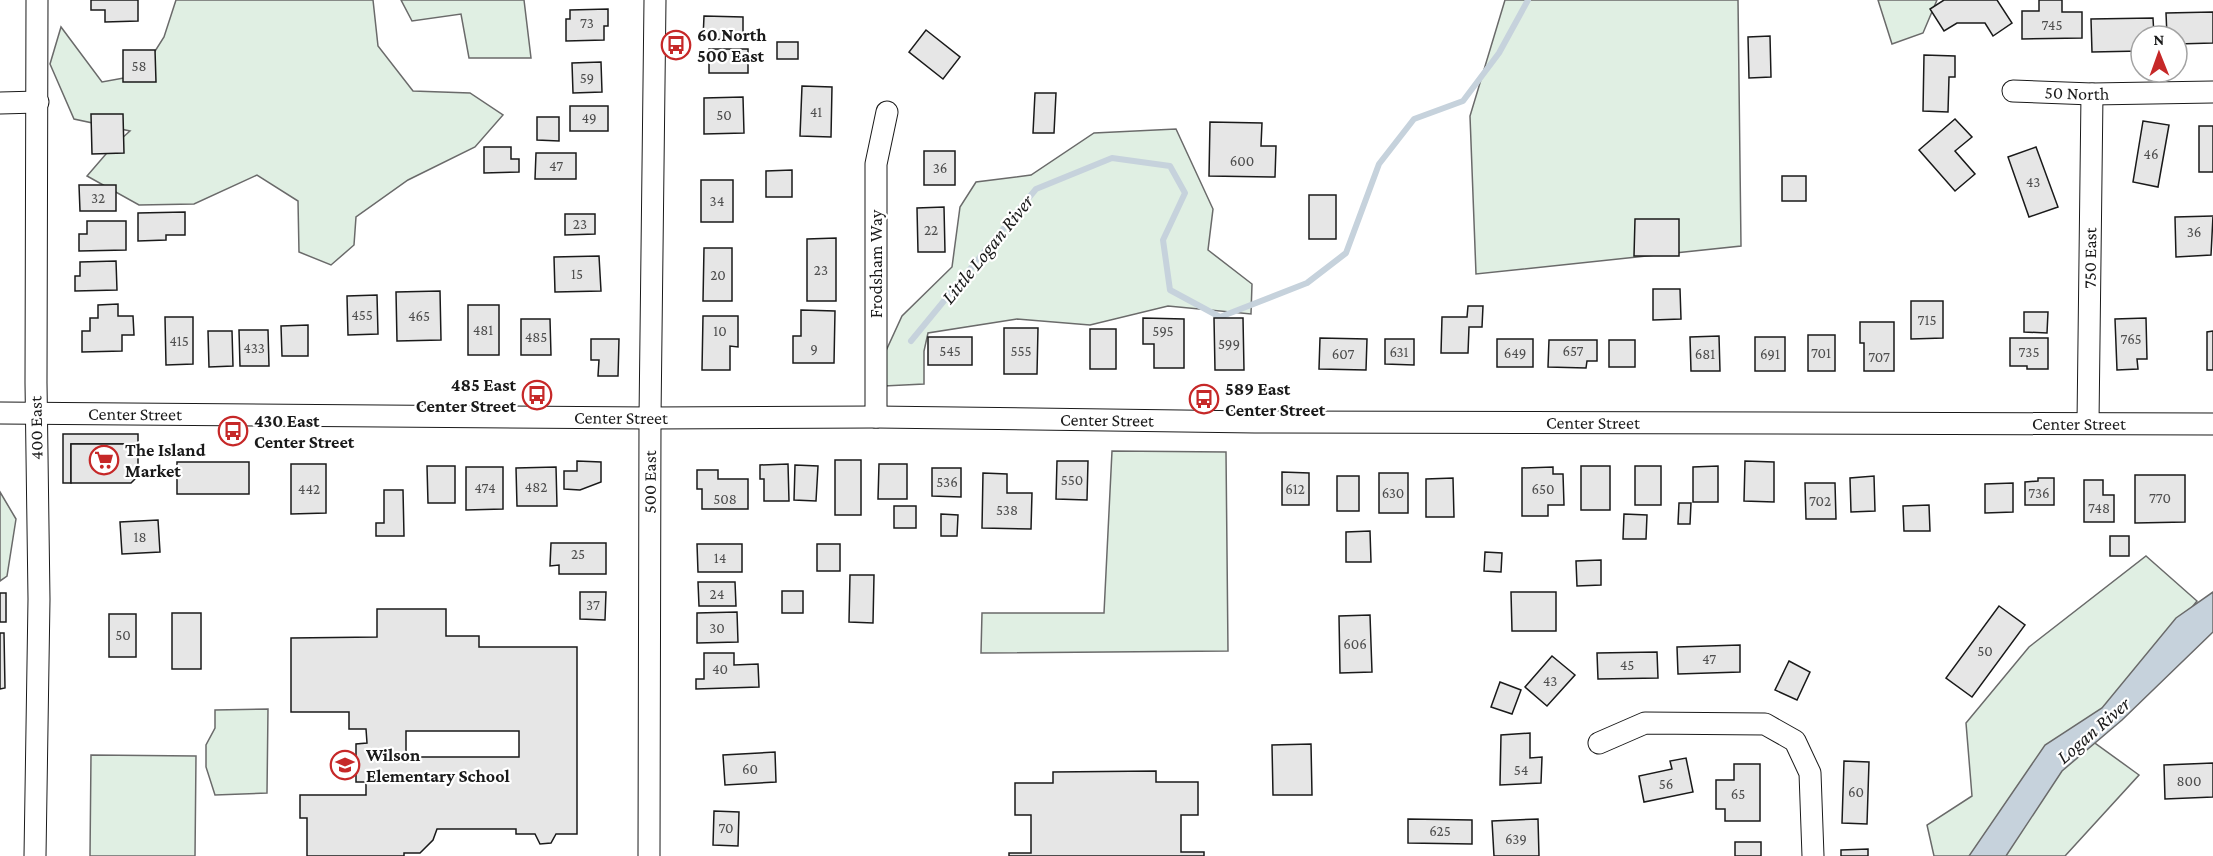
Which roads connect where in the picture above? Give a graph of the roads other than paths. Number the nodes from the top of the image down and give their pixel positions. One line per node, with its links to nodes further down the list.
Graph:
1 (37, 0): 6 (street, 400 East)
2 (655, 0): 12 (street, 500 East)
3 (2013, 91): 5 (street, 50 North)
4 (2213, 92): 5 (street, 50 North)
5 (2092, 94): 13 (street, 750 East)
6 (38, 102): 7 (street); 9 (street, 400 East)
7 (0, 103)
8 (887, 112): 11 (street, Frodsham Way)
9 (36, 413): 10 (street, Center Street); 12 (street, Center Street); 16 (street, 400 East)
10 (0, 414)
11 (876, 417): 12 (street, Center Street); 13 (street, Center Street)
12 (650, 418): 17 (street, 500 East)
13 (2088, 423): 14 (street, Center Street)
14 (2213, 424)
15 (1599, 743): 18 (street)
16 (35, 856)
17 (649, 856)
18 (1813, 856)

